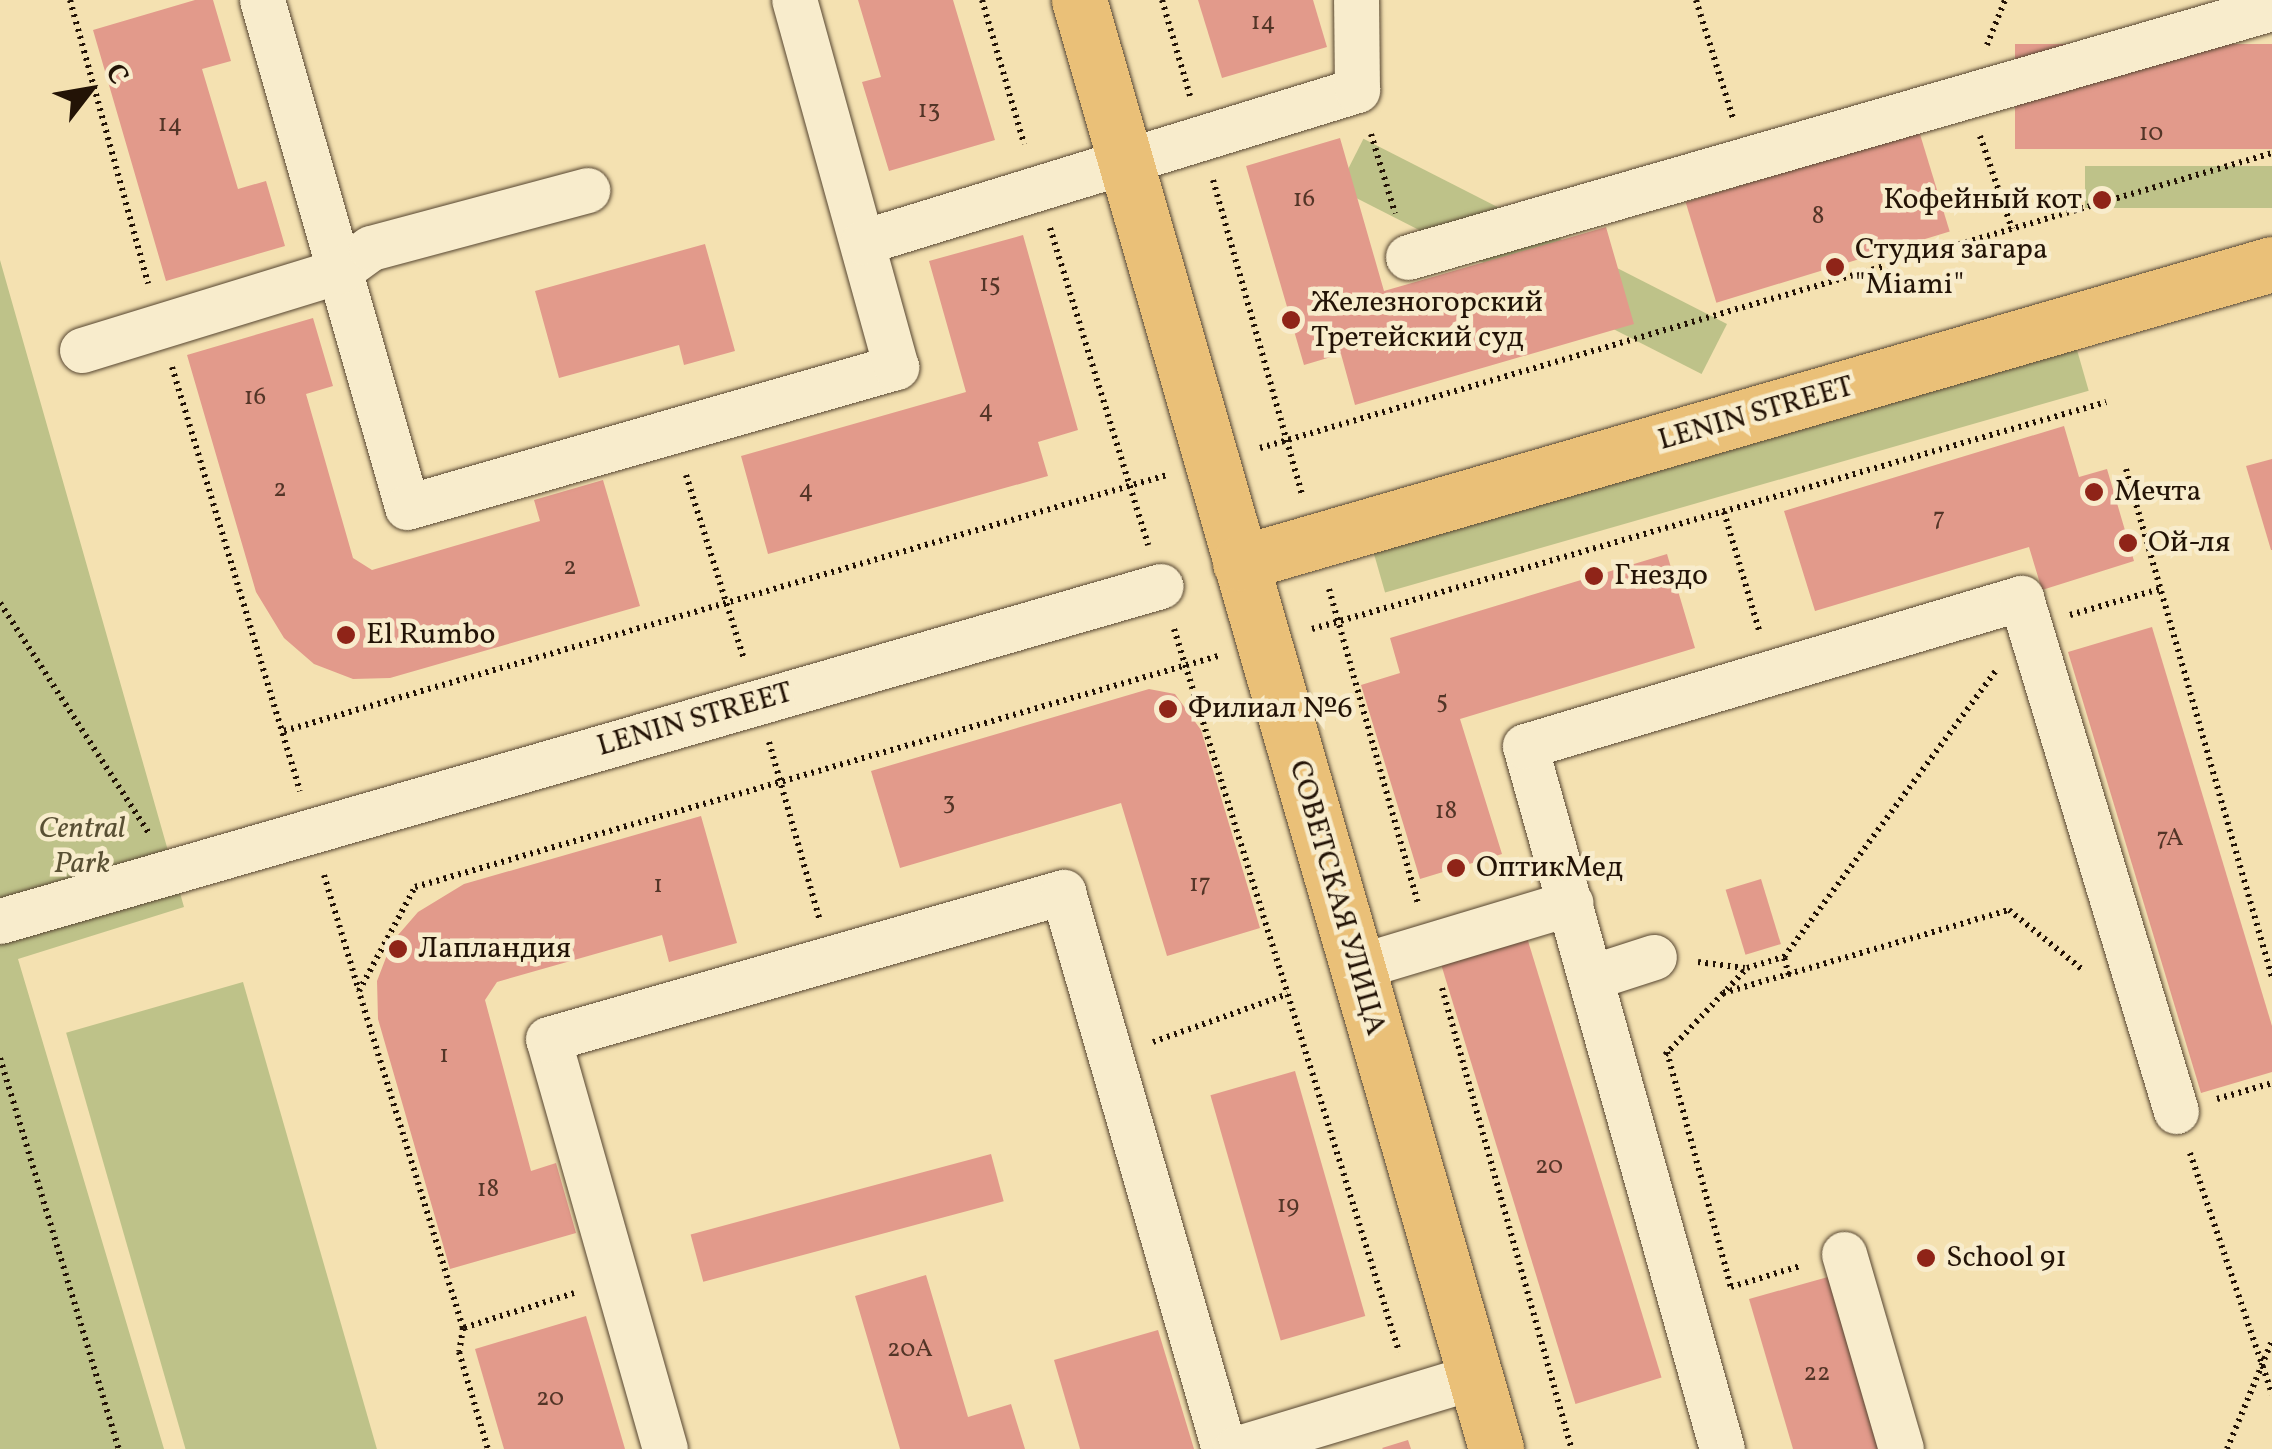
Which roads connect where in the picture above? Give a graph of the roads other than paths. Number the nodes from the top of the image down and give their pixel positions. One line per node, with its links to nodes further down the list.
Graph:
1 (262, 0): 12 (street)
2 (794, 0): 9 (street)
3 (1079, 0): 7 (main road, СОВЕТСКАЯ УЛИЦА)
4 (1356, 0): 7 (street)
5 (2272, 8): 6 (street)
6 (2198, 14): 10 (street)
7 (1126, 162): 9 (street); 14 (main road, СОВЕТСКАЯ УЛИЦА)
8 (587, 190): 12 (street)
9 (864, 242): 12 (street)
10 (1408, 257)
11 (2272, 264): 14 (main road, LENIN STREET)
12 (339, 271): 13 (street)
13 (82, 350)
14 (1240, 563): 19 (main road, СОВЕТСКАЯ УЛИЦА)
15 (1161, 586): 17 (street, LENIN STREET)
16 (1571, 903): 19 (street); 20 (street); 21 (street)
17 (0, 920)
18 (1654, 957): 20 (street)
19 (1357, 968): 23 (main road, СОВЕТСКАЯ УЛИЦА)
20 (1592, 977): 24 (street)
21 (2176, 1111)
22 (1844, 1254): 29 (street)
23 (1474, 1377): 27 (street); 28 (main road, СОВЕТСКАЯ УЛИЦА)
24 (1717, 1448)
25 (664, 1449): 26 (street)
26 (1224, 1449)
27 (1234, 1449)
28 (1496, 1449)
29 (1902, 1449)

